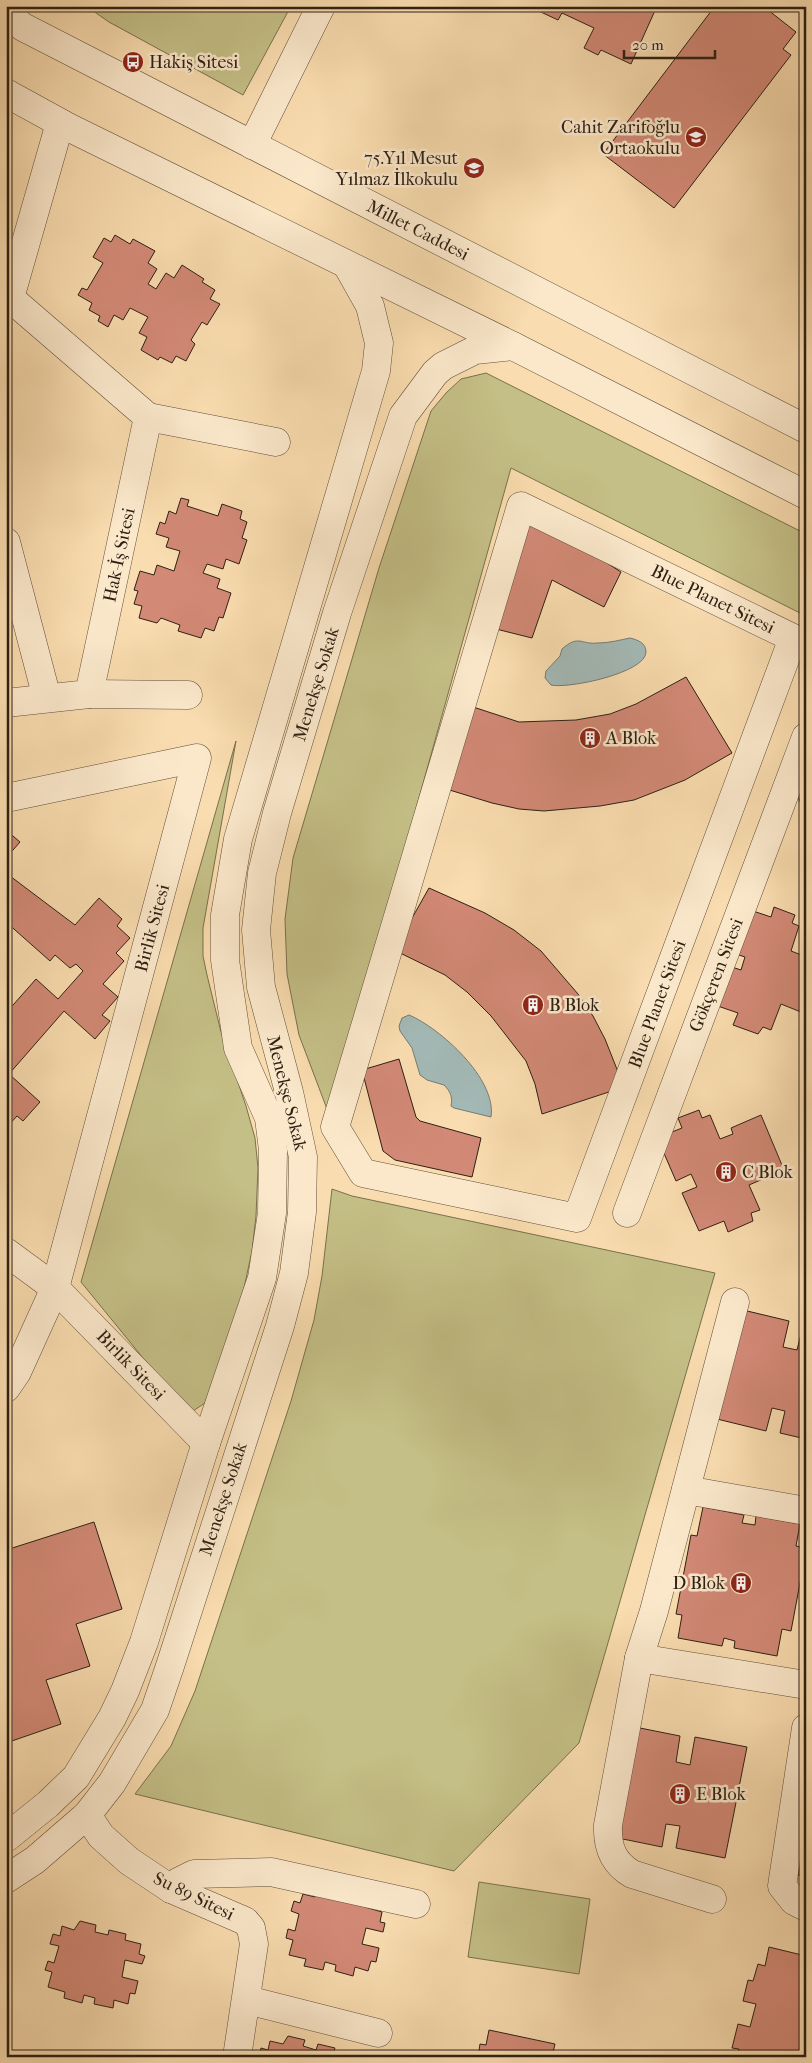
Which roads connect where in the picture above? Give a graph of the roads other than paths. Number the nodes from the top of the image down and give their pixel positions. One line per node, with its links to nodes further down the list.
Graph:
1 (321, 6): 5 (street)
2 (6, 13): 5 (street, Millet Caddesi)
3 (6, 93): 4 (street)
4 (60, 123): 6 (street); 7 (street)
5 (252, 145): 10 (street, Millet Caddesi)
6 (347, 265): 8 (street); 27 (street, Menekşe Sokak)
7 (8, 298): 9 (street)
8 (512, 346): 12 (street); 21 (street, Menekşe Sokak)
9 (148, 417): 11 (street); 14 (street, Hak-İş Sitesi)
10 (804, 424)
11 (276, 442)
12 (806, 495)
13 (6, 542): 16 (street)
14 (89, 694): 15 (street); 16 (street)
15 (188, 695)
16 (46, 698): 17 (street)
17 (6, 703)
18 (806, 737): 22 (street, Gökçeren Sitesi)
19 (6, 798): 24 (street, Birlik Sitesi)
20 (349, 1151): 20 (street, Blue Planet Sitesi); 21 (street)
21 (303, 1157): 28 (street, Menekşe Sokak)
22 (627, 1212)
23 (6, 1252): 24 (street, Birlik Sitesi)
24 (55, 1288): 26 (street, Birlik Sitesi); 27 (street, Birlik Sitesi)
25 (735, 1302): 29 (street)
26 (6, 1388)
27 (204, 1448): 28 (street); 35 (street, Menekşe Sokak)
28 (235, 1463): 34 (street, Menekşe Sokak)
29 (686, 1490): 30 (street); 31 (street)
30 (806, 1511)
31 (638, 1658): 32 (street); 38 (street)
32 (806, 1685)
33 (806, 1728): 40 (street)
34 (87, 1815): 36 (street, Menekşe Sokak); 37 (street, Su 89 Sitesi)
35 (6, 1838)
36 (6, 1879)
37 (172, 1889): 39 (street); 41 (street, Su 89 Sitesi)
38 (712, 1899)
39 (416, 1904)
40 (806, 1907)
41 (247, 2000): 42 (street); 43 (street, Su 89 Sitesi)
42 (378, 2033)
43 (236, 2057)

